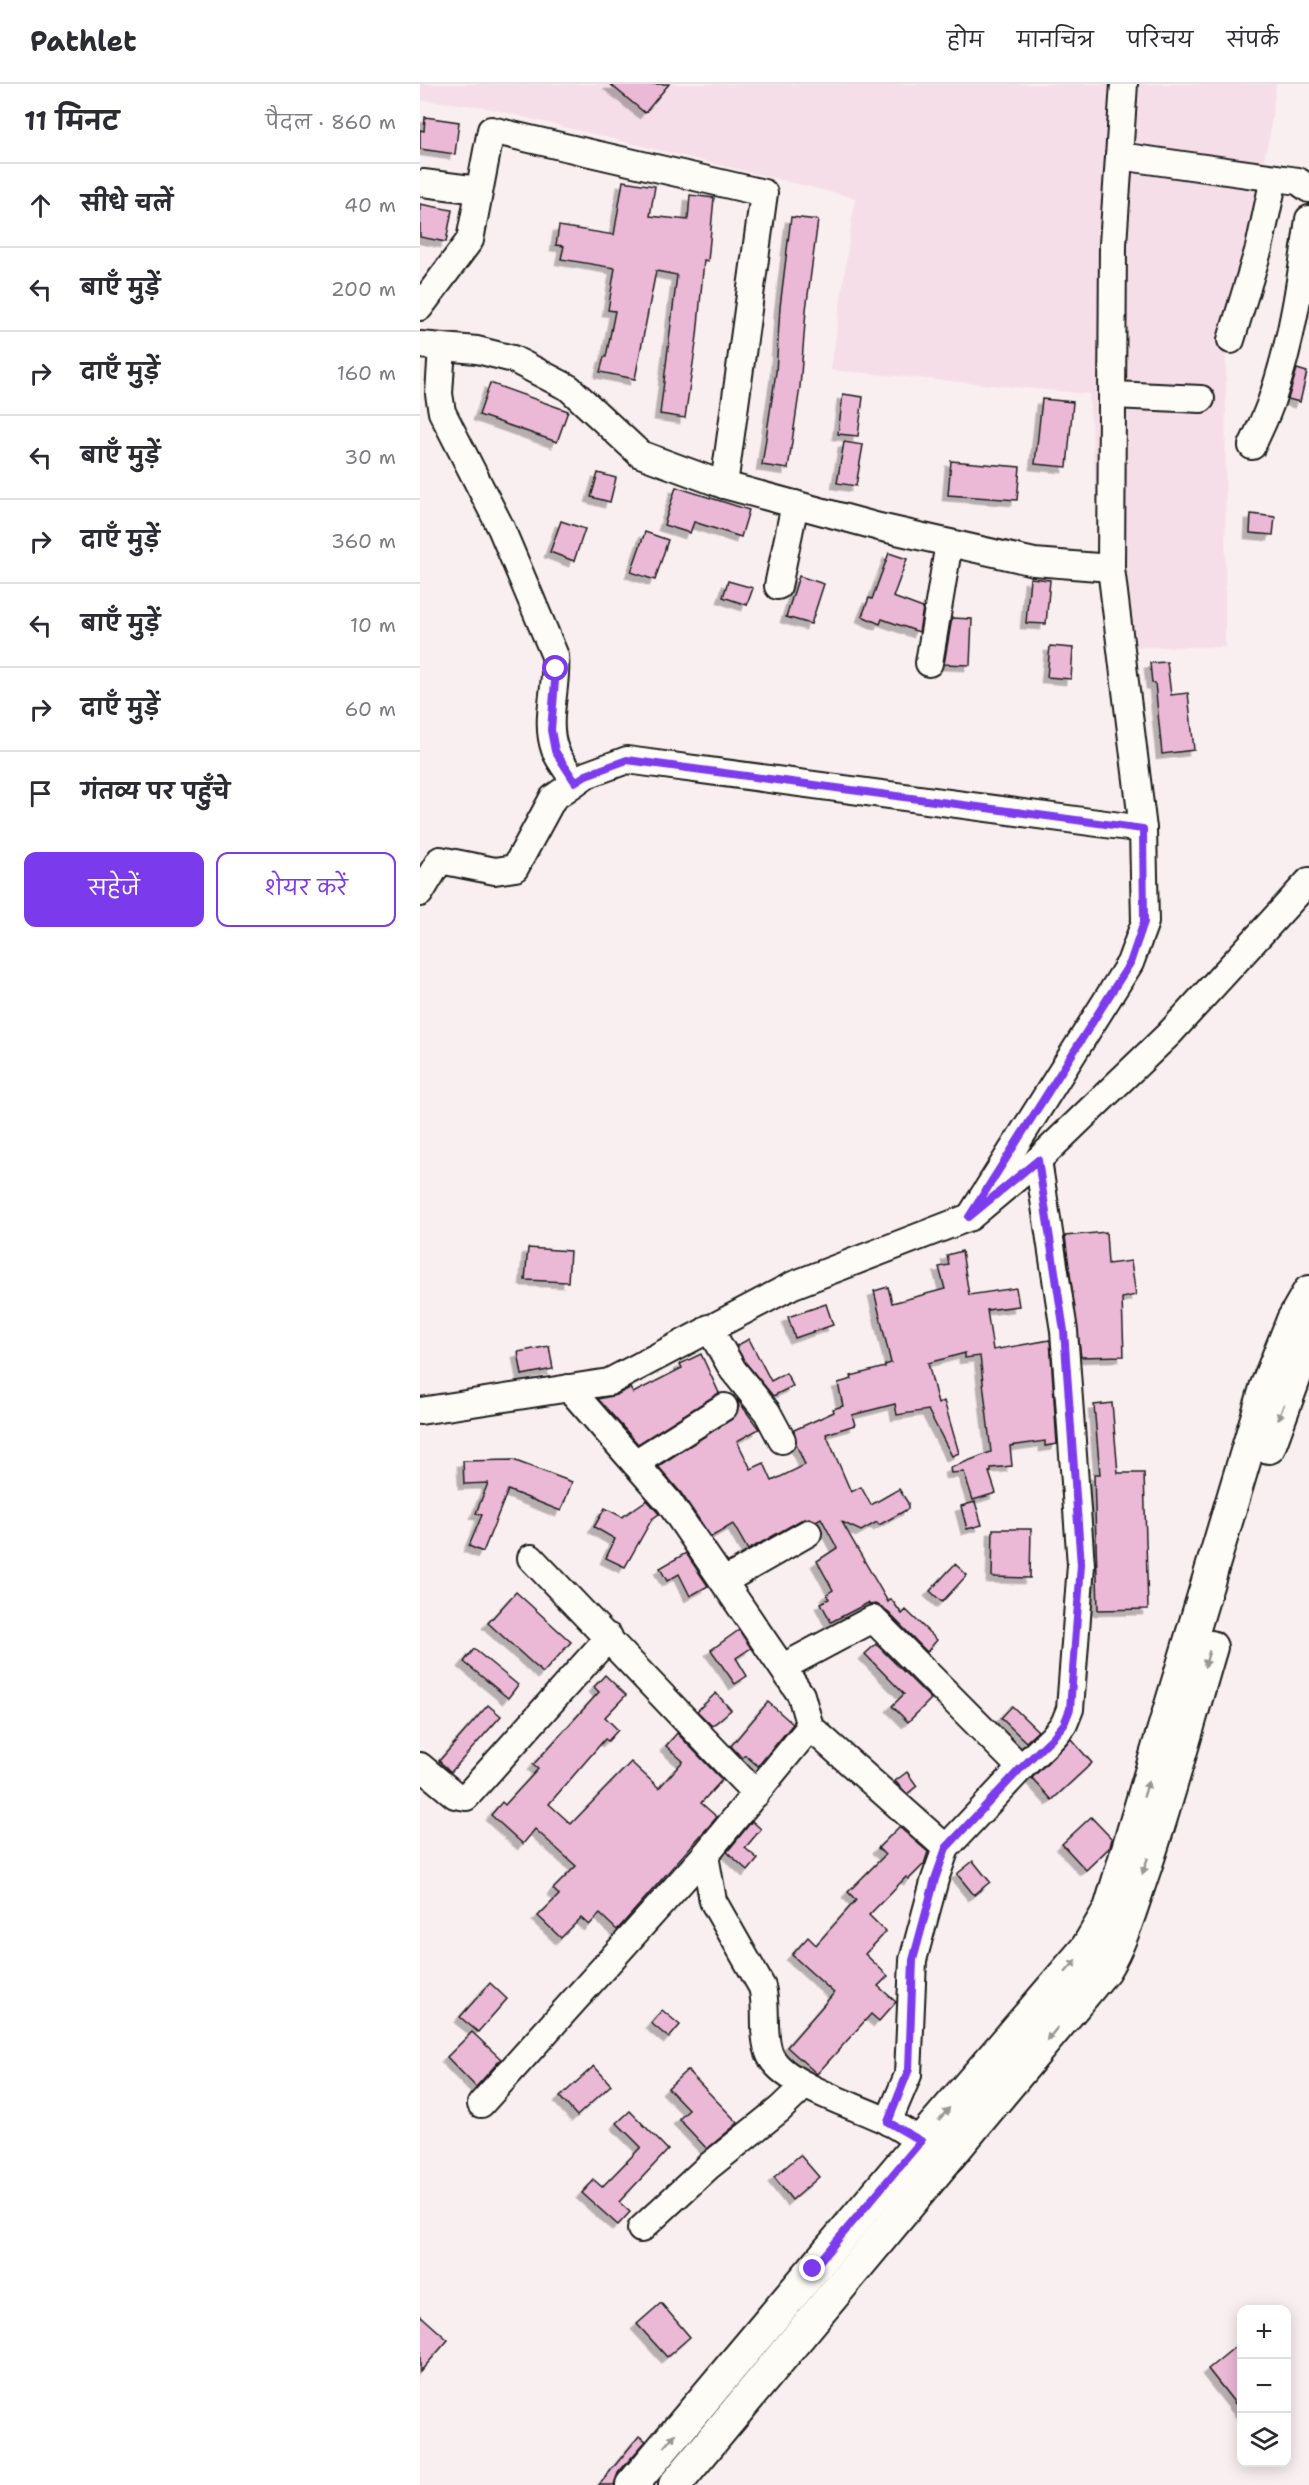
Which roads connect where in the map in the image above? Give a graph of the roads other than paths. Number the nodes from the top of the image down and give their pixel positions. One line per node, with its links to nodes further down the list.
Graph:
1 (1124, 84): 2 (street)
2 (1119, 156): 3 (street); 11 (street)
3 (1274, 178): 5 (street); 9 (street)
4 (423, 183): 6 (street)
5 (1309, 189)
6 (479, 190): 8 (street); 14 (street)
7 (1309, 219): 13 (street)
8 (420, 307)
9 (1231, 340)
10 (431, 346): 14 (street); 20 (street)
11 (1113, 395): 12 (street); 17 (street)
12 (1200, 399)
13 (1252, 446)
14 (724, 485): 15 (street)
15 (795, 504): 16 (street); 18 (street)
16 (949, 543): 17 (street); 19 (street)
17 (1111, 568): 21 (street)
18 (778, 586)
19 (930, 663)
20 (575, 782): 21 (street); 23 (street)
21 (1143, 829): 25 (street)
22 (1309, 881): 24 (street)
23 (420, 893)
24 (1038, 1160): 25 (street); 41 (street)
25 (969, 1217): 27 (street)
26 (1309, 1292): 48 (main road, one-way to 26)
27 (709, 1328): 29 (street); 32 (street)
28 (1309, 1338): 51 (main road, one-way to 51)
29 (569, 1388): 31 (street); 33 (street)
30 (724, 1407): 33 (street)
31 (420, 1411)
32 (782, 1440)
33 (635, 1463): 36 (street)
34 (808, 1533): 36 (street)
35 (531, 1558): 37 (street)
36 (724, 1581): 38 (street)
37 (609, 1637): 40 (street); 42 (street)
38 (783, 1667): 39 (street); 41 (street)
39 (810, 1727): 42 (street); 43 (street)
40 (420, 1766)
41 (1021, 1768): 43 (street)
42 (756, 1794): 44 (street)
43 (946, 1848): 47 (street)
44 (705, 1855): 45 (street); 46 (street)
45 (805, 2085): 47 (street); 49 (street)
46 (481, 2104)
47 (888, 2122): 48 (street)
48 (921, 2141): 50 (main road, one-way to 48)
49 (641, 2229)
50 (632, 2485)
51 (675, 2485)

